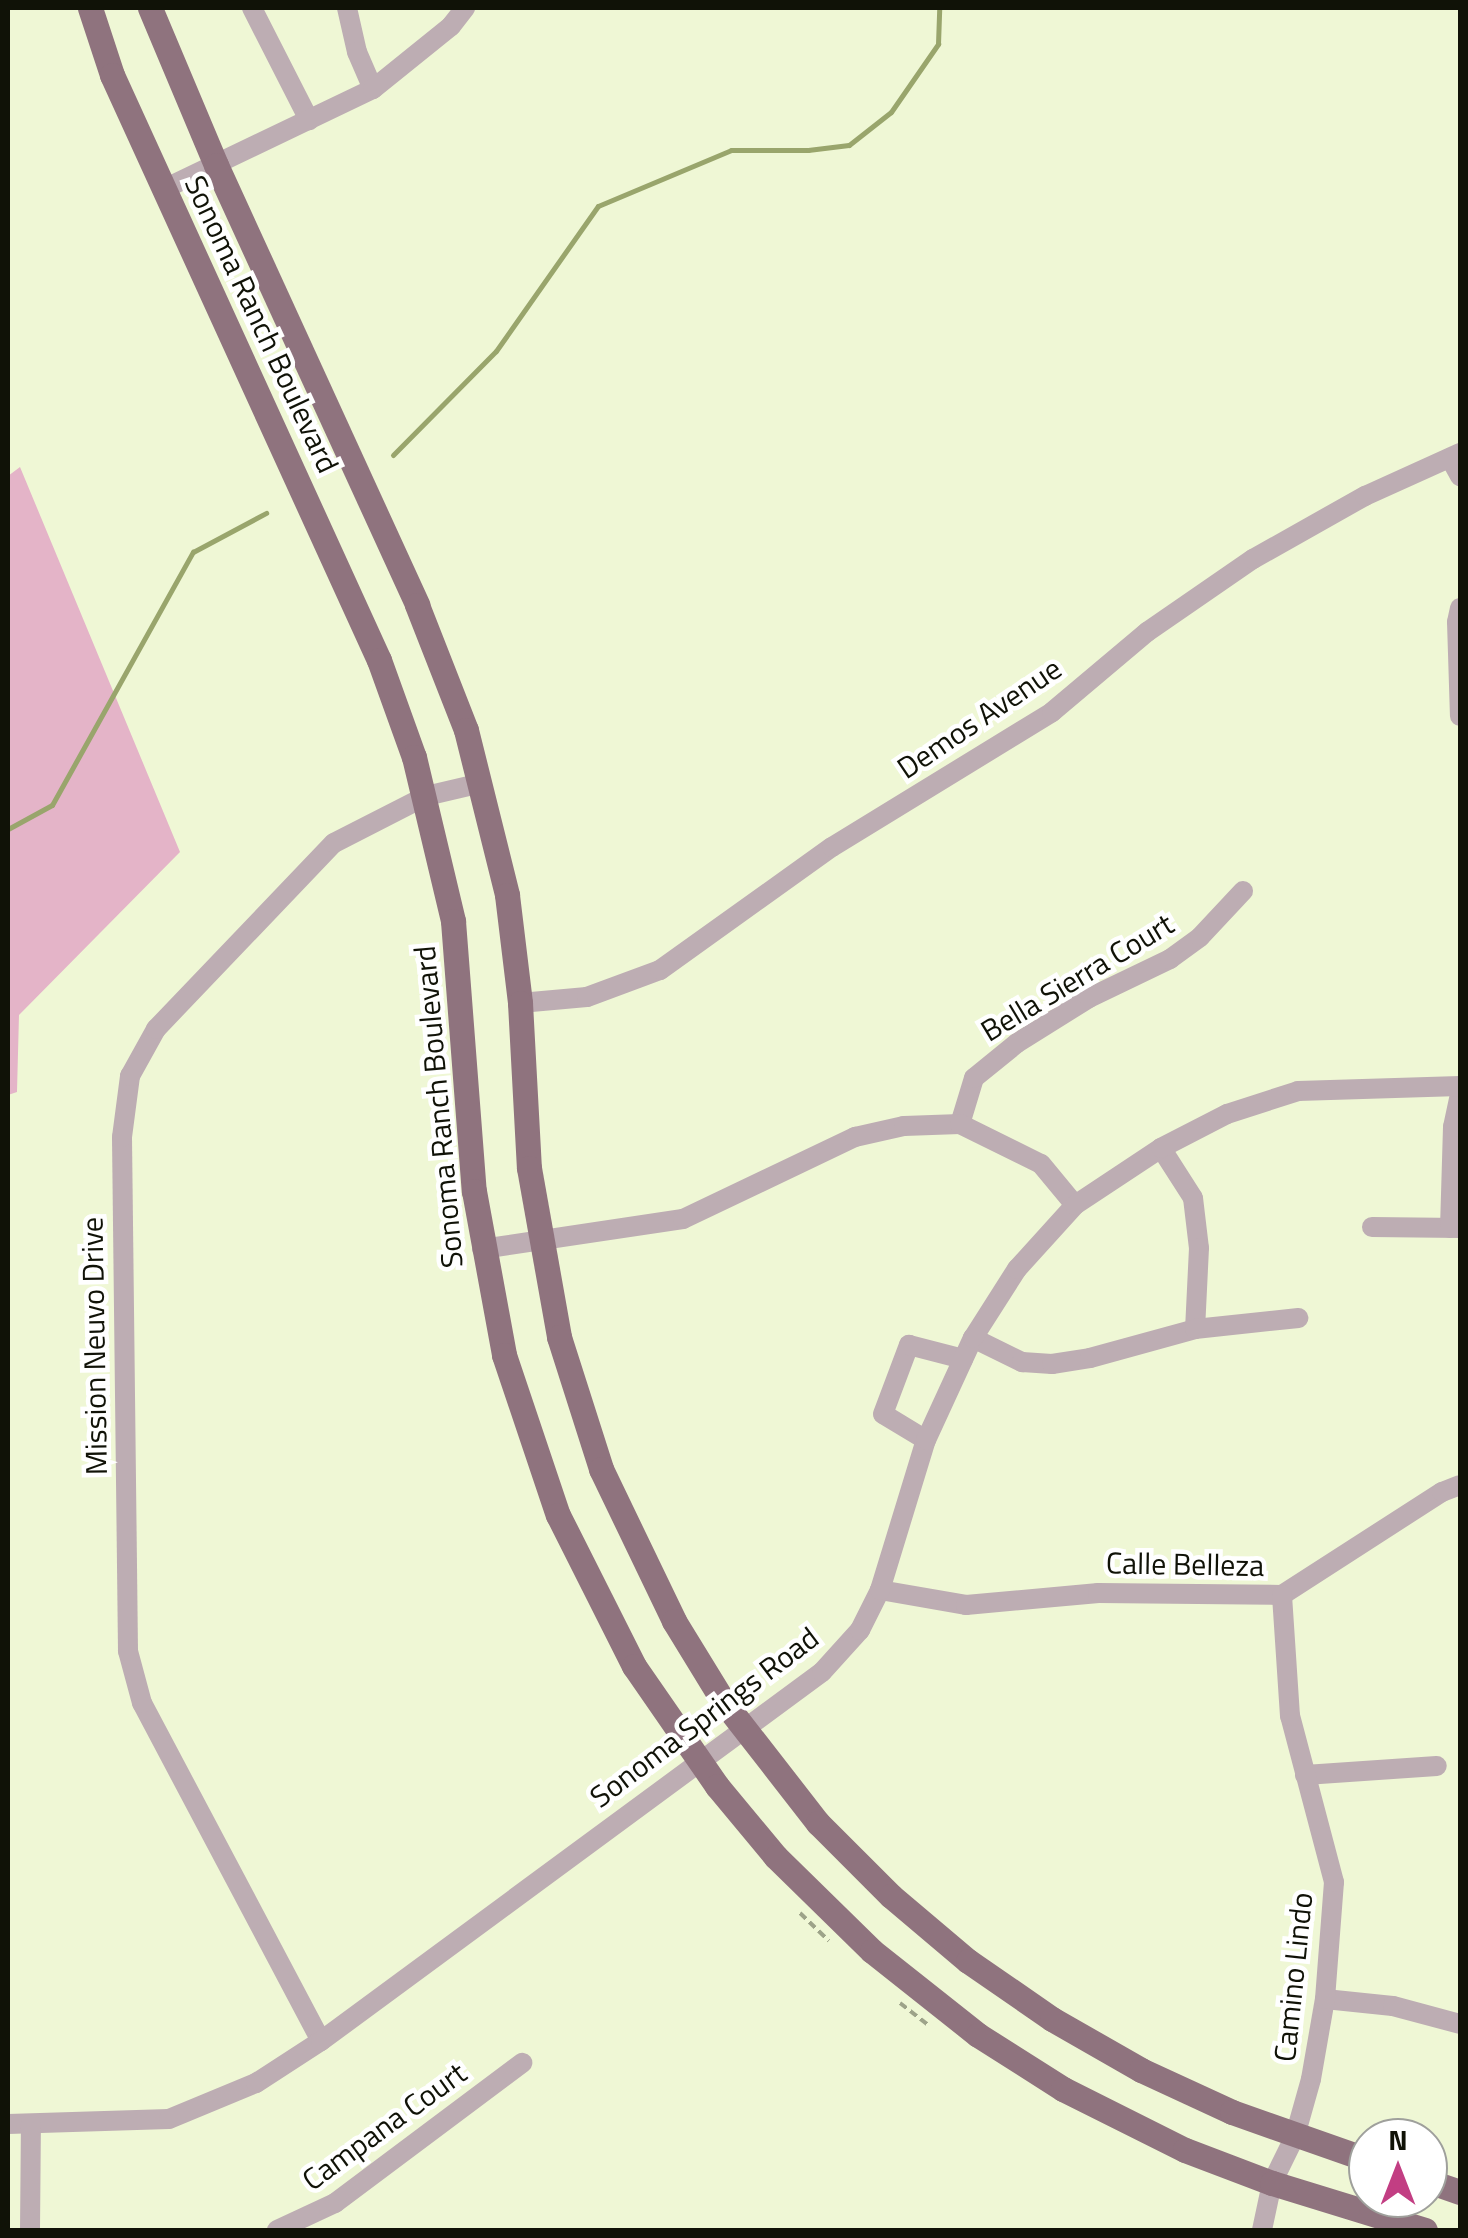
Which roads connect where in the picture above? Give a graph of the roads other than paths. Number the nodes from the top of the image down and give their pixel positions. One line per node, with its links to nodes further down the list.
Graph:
1 (90, 8): 9 (main road, Sonoma Ranch Boulevard)
2 (150, 8): 8 (main road, Sonoma Ranch Boulevard)
3 (252, 8): 7 (street)
4 (347, 8): 6 (street)
5 (465, 8): 6 (street)
6 (373, 89): 7 (street)
7 (309, 120): 8 (street)
8 (216, 165): 9 (street); 13 (main road, Sonoma Ranch Boulevard)
9 (164, 188): 14 (main road, Sonoma Ranch Boulevard)
10 (1457, 462): 16 (street, Demos Avenue)
11 (1460, 608): 12 (street)
12 (1460, 716)
13 (482, 783): 14 (street, Mission Neuvo Drive); 16 (main road, Sonoma Ranch Boulevard)
14 (426, 796): 25 (main road, Sonoma Ranch Boulevard); 40 (street, Mission Neuvo Drive)
15 (1243, 891): 19 (street, Bella Sierra Court)
16 (520, 1003): 24 (main road, Sonoma Ranch Boulevard)
17 (1460, 1086): 20 (street, Sonoma Springs Road)
18 (1460, 1095): 23 (street)
19 (960, 1124): 21 (street); 24 (street)
20 (1161, 1148): 21 (street, Sonoma Springs Road); 27 (street)
21 (1076, 1205): 28 (street, Sonoma Springs Road)
22 (1372, 1227): 23 (street)
23 (1455, 1228)
24 (540, 1240): 25 (street); 34 (main road, Sonoma Ranch Boulevard)
25 (482, 1249): 35 (main road, Sonoma Ranch Boulevard)
26 (1298, 1318): 27 (street)
27 (1195, 1329): 28 (street)
28 (973, 1338): 29 (street, Sonoma Springs Road)
29 (964, 1360): 30 (street, Sonoma Springs Road); 30 (street)
30 (926, 1440): 32 (street, Sonoma Springs Road)
31 (1460, 1486): 33 (street, Calle Belleza)
32 (880, 1590): 33 (street, Calle Belleza); 34 (street, Sonoma Springs Road)
33 (1282, 1595): 37 (street, Camino Lindo)
34 (744, 1730): 35 (street, Sonoma Springs Road); 44 (main road, Sonoma Ranch Boulevard)
35 (698, 1760): 40 (street, Sonoma Springs Road); 46 (main road, Sonoma Ranch Boulevard)
36 (1437, 1766): 37 (street)
37 (1305, 1774): 38 (street, Camino Lindo)
38 (1326, 1999): 39 (street); 44 (street, Camino Lindo)
39 (1460, 2024)
40 (321, 2041): 43 (street, Sonoma Springs Road)
41 (522, 2063): 48 (street, Campana Court)
42 (8, 2124): 43 (street, Sonoma Springs Road)
43 (30, 2124): 47 (street)
44 (1295, 2136): 45 (main road, Sonoma Ranch Boulevard); 46 (street, Camino Lindo)
45 (1348, 2153)
46 (1272, 2184): 49 (street, Camino Lindo); 50 (main road, Sonoma Ranch Boulevard)
47 (30, 2230)
48 (278, 2230)
49 (1262, 2230)
50 (1424, 2230)

